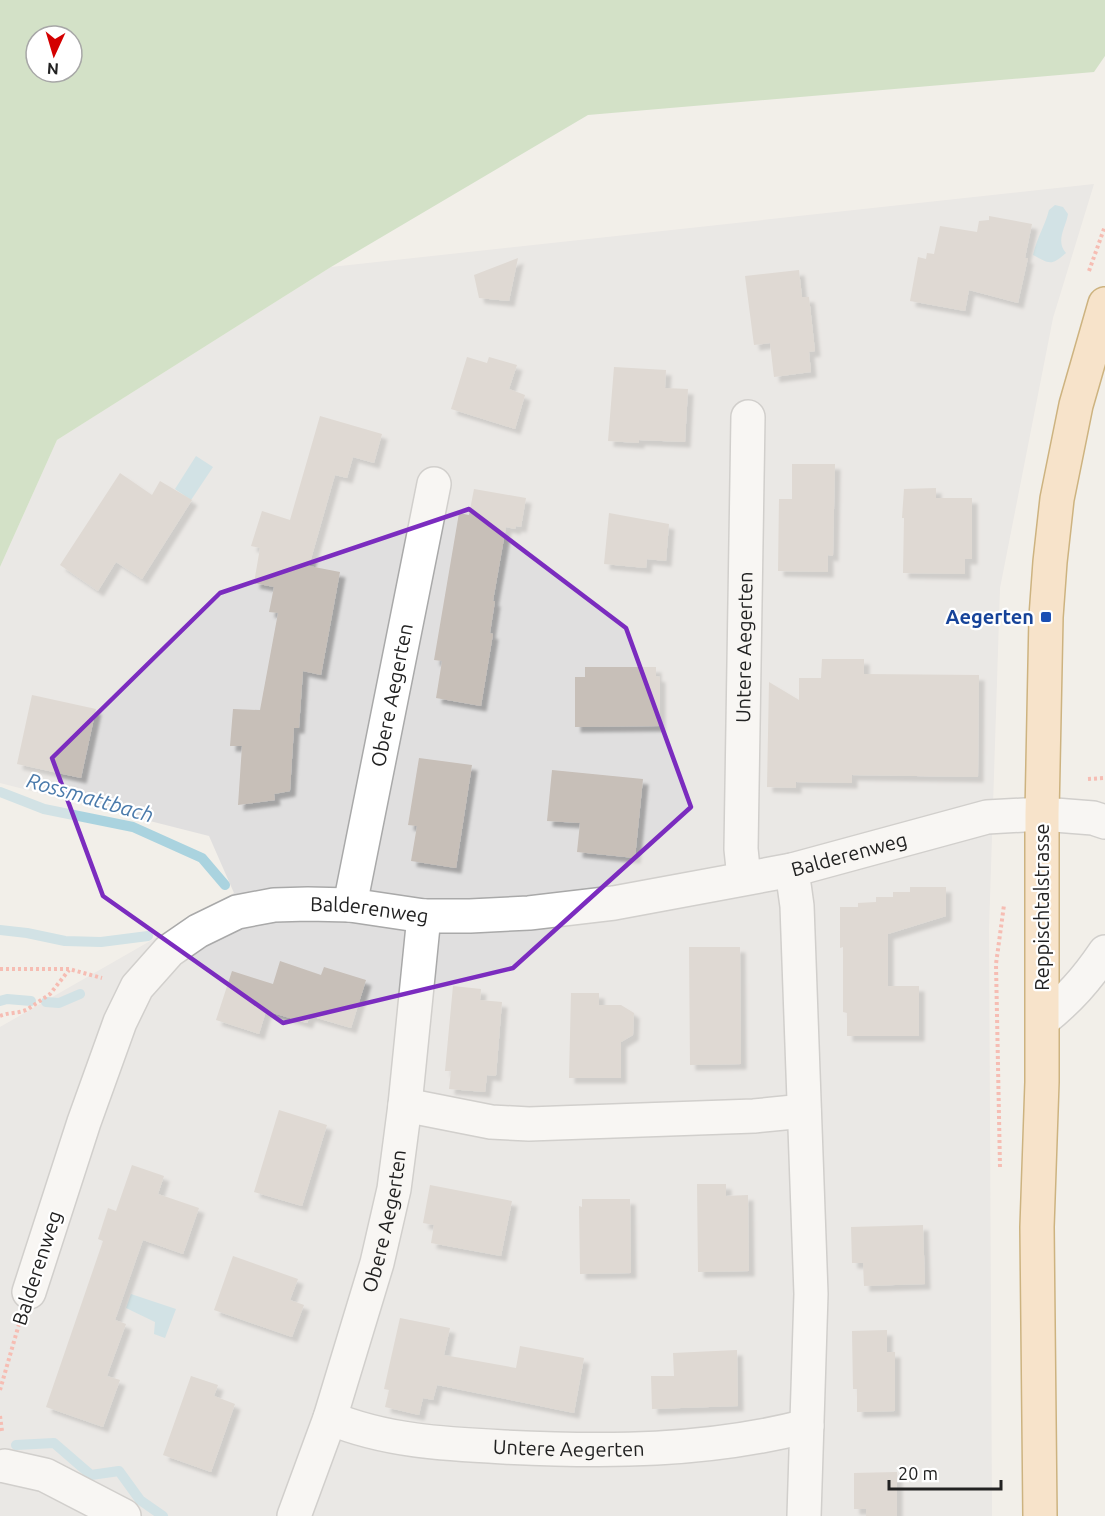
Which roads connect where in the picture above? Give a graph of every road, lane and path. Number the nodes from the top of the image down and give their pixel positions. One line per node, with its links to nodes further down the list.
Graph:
1 (1105, 304): 6 (main road, Reppischtalstrasse)
2 (748, 417): 9 (street, Untere Aegerten)
3 (434, 484): 10 (street, Obere Aegerten)
4 (1105, 778): 5 (path)
5 (1089, 779)
6 (1042, 814): 7 (street, Balderenweg); 8 (street, Balderenweg); 17 (main road, Reppischtalstrasse)
7 (1105, 822)
8 (792, 870): 9 (street, Balderenweg); 19 (street)
9 (744, 878): 11 (street, Balderenweg)
10 (350, 905): 11 (street, Balderenweg); 15 (street, Balderenweg)
11 (424, 916): 18 (street, Obere Aegerten)
12 (1105, 952): 17 (street)
13 (0, 969): 14 (path)
14 (69, 969): 15 (path); 16 (path)
15 (137, 987): 20 (street, Balderenweg)
16 (0, 1017)
17 (1042, 1020): 28 (main road, Reppischtalstrasse)
18 (405, 1105): 19 (street); 22 (street, Obere Aegerten)
19 (804, 1111): 23 (street)
20 (29, 1292): 21 (path, Balderenweg)
21 (0, 1390)
22 (330, 1418): 23 (street, Untere Aegerten); 26 (street, Obere Aegerten)
23 (807, 1426): 27 (street)
24 (5, 1466): 25 (street)
25 (124, 1516)
26 (294, 1516)
27 (804, 1516)
28 (1040, 1516)

